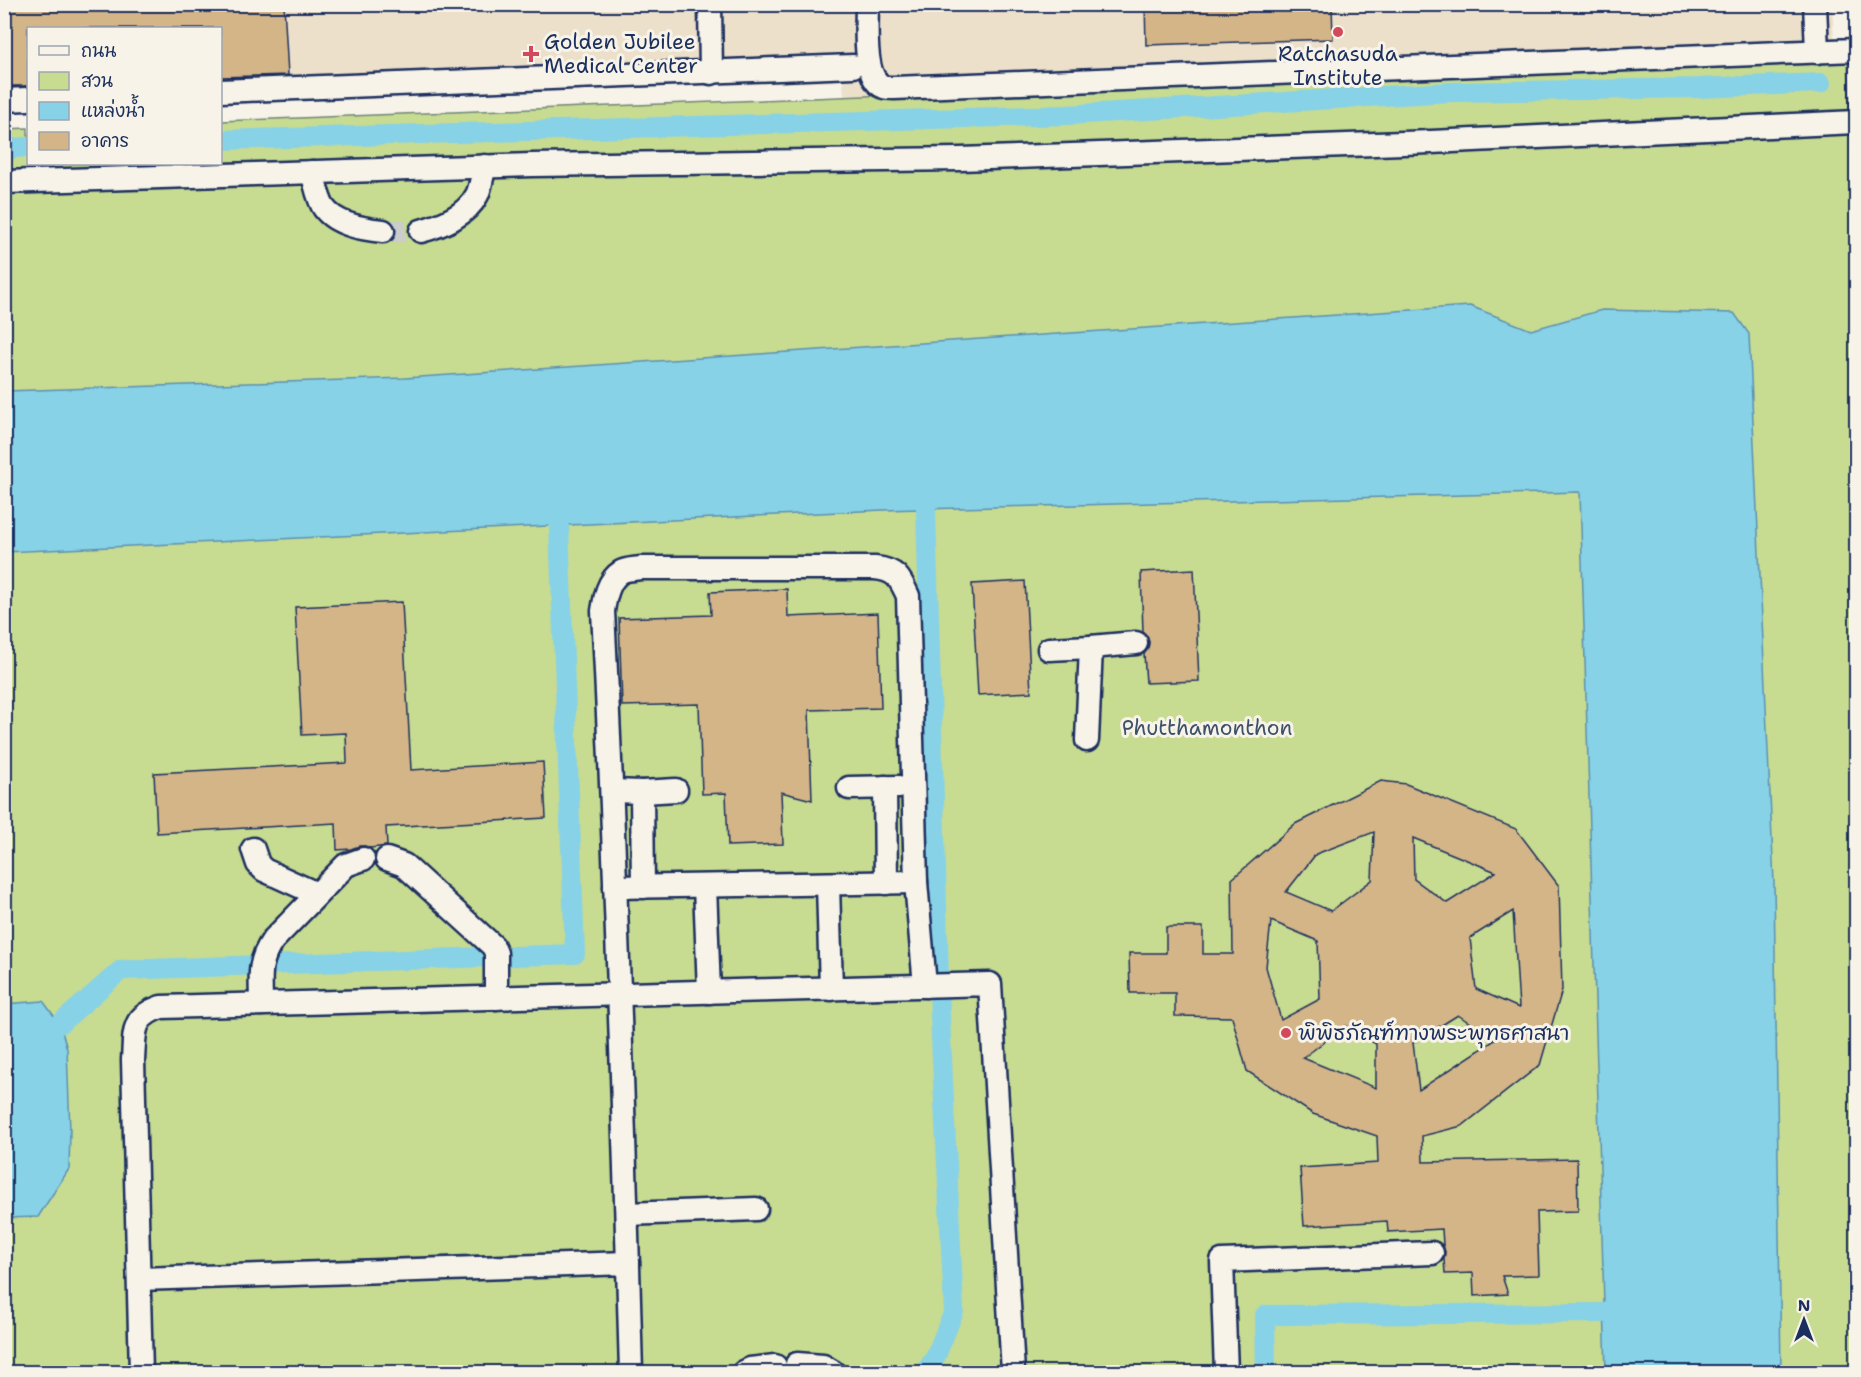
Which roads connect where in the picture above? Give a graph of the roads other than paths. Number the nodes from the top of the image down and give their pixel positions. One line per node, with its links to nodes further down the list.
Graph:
1 (710, 4): 7 (street)
2 (867, 4): 6 (street)
3 (1815, 4): 5 (street)
4 (1857, 51): 5 (street)
5 (1817, 52): 6 (street)
6 (861, 66): 7 (street)
7 (711, 73): 8 (street)
8 (222, 92)
9 (27, 99): 10 (street)
10 (4, 100)
11 (1857, 122): 12 (street)
12 (484, 166): 13 (street); 16 (street)
13 (312, 172): 14 (street); 15 (street)
14 (4, 182)
15 (383, 231)
16 (421, 231)
17 (1136, 643): 18 (street)
18 (1091, 647): 19 (street); 20 (street)
19 (1049, 649)
20 (1087, 740)
21 (885, 787): 22 (street); 23 (street); 31 (street)
22 (914, 787): 25 (street); 30 (street)
23 (849, 788)
24 (676, 790): 26 (street)
25 (612, 791): 26 (street); 34 (street)
26 (642, 792): 35 (street)
27 (253, 849): 36 (street)
28 (387, 859): 38 (street)
29 (363, 860): 36 (street)
30 (916, 882): 31 (street); 37 (street)
31 (885, 883): 32 (street)
32 (828, 884): 33 (street); 39 (street)
33 (705, 886): 35 (street); 40 (street)
34 (615, 887): 35 (street); 41 (street)
35 (643, 887)
36 (317, 894): 42 (street)
37 (925, 986): 39 (street); 48 (street)
38 (497, 988): 41 (street); 42 (street)
39 (831, 989): 40 (street)
40 (709, 992): 41 (street)
41 (621, 994): 44 (street)
42 (261, 996): 47 (street)
43 (756, 1209): 44 (street)
44 (627, 1214): 46 (street)
45 (1432, 1253): 55 (street)
46 (628, 1263): 47 (street); 50 (street)
47 (138, 1279): 49 (street)
48 (1011, 1347): 53 (street); 54 (street)
49 (141, 1372)
50 (631, 1372)
51 (744, 1372): 52 (street)
52 (833, 1372)
53 (999, 1372)
54 (1013, 1372)
55 (1226, 1372)

